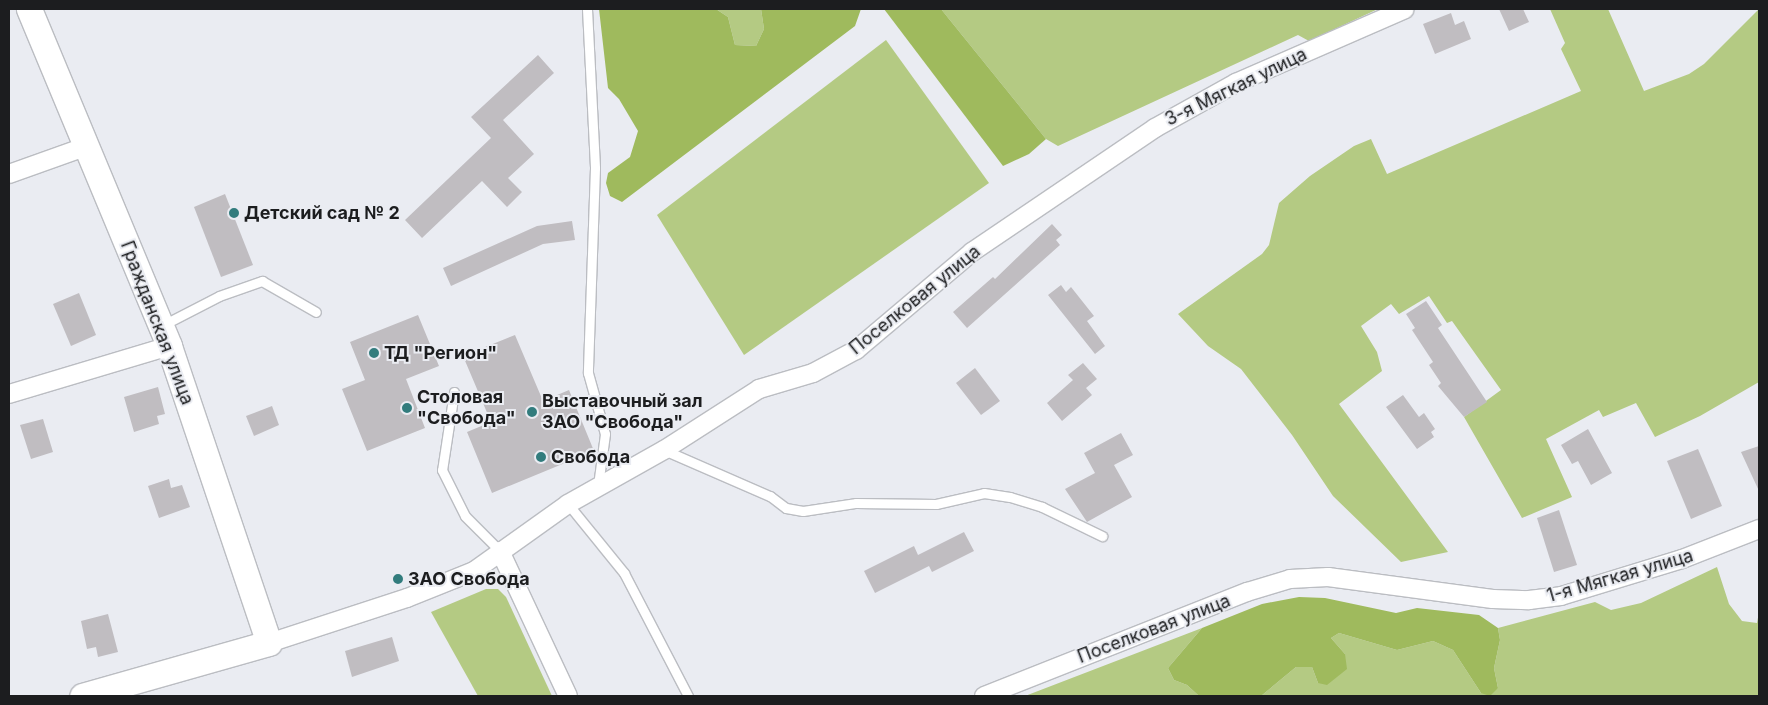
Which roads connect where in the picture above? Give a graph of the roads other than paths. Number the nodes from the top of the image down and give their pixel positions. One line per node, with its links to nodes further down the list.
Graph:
1 (29, 9): 4 (street, Гражданская улица)
2 (588, 9): 12 (lane)
3 (1405, 9): 6 (street, 3-я Мягкая улица)
4 (85, 147): 5 (street); 8 (street, Гражданская улица)
5 (9, 174)
6 (1075, 182): 11 (street, Поселковая улица)
7 (316, 312): 8 (lane)
8 (165, 336): 10 (street); 18 (street, Гражданская улица)
9 (454, 392): 16 (lane)
10 (9, 394)
11 (664, 450): 12 (street, Поселковая улица); 15 (lane)
12 (598, 484): 13 (street, Поселковая улица)
13 (568, 504): 16 (street, Поселковая улица); 21 (lane)
14 (1759, 529): 17 (street, 1-я Мягкая улица)
15 (1102, 536)
16 (500, 551): 18 (street, Поселковая улица); 20 (street)
17 (1328, 578): 22 (street, Поселковая улица)
18 (269, 643): 19 (street)
19 (82, 696)
20 (568, 696)
21 (688, 696)
22 (984, 696)

